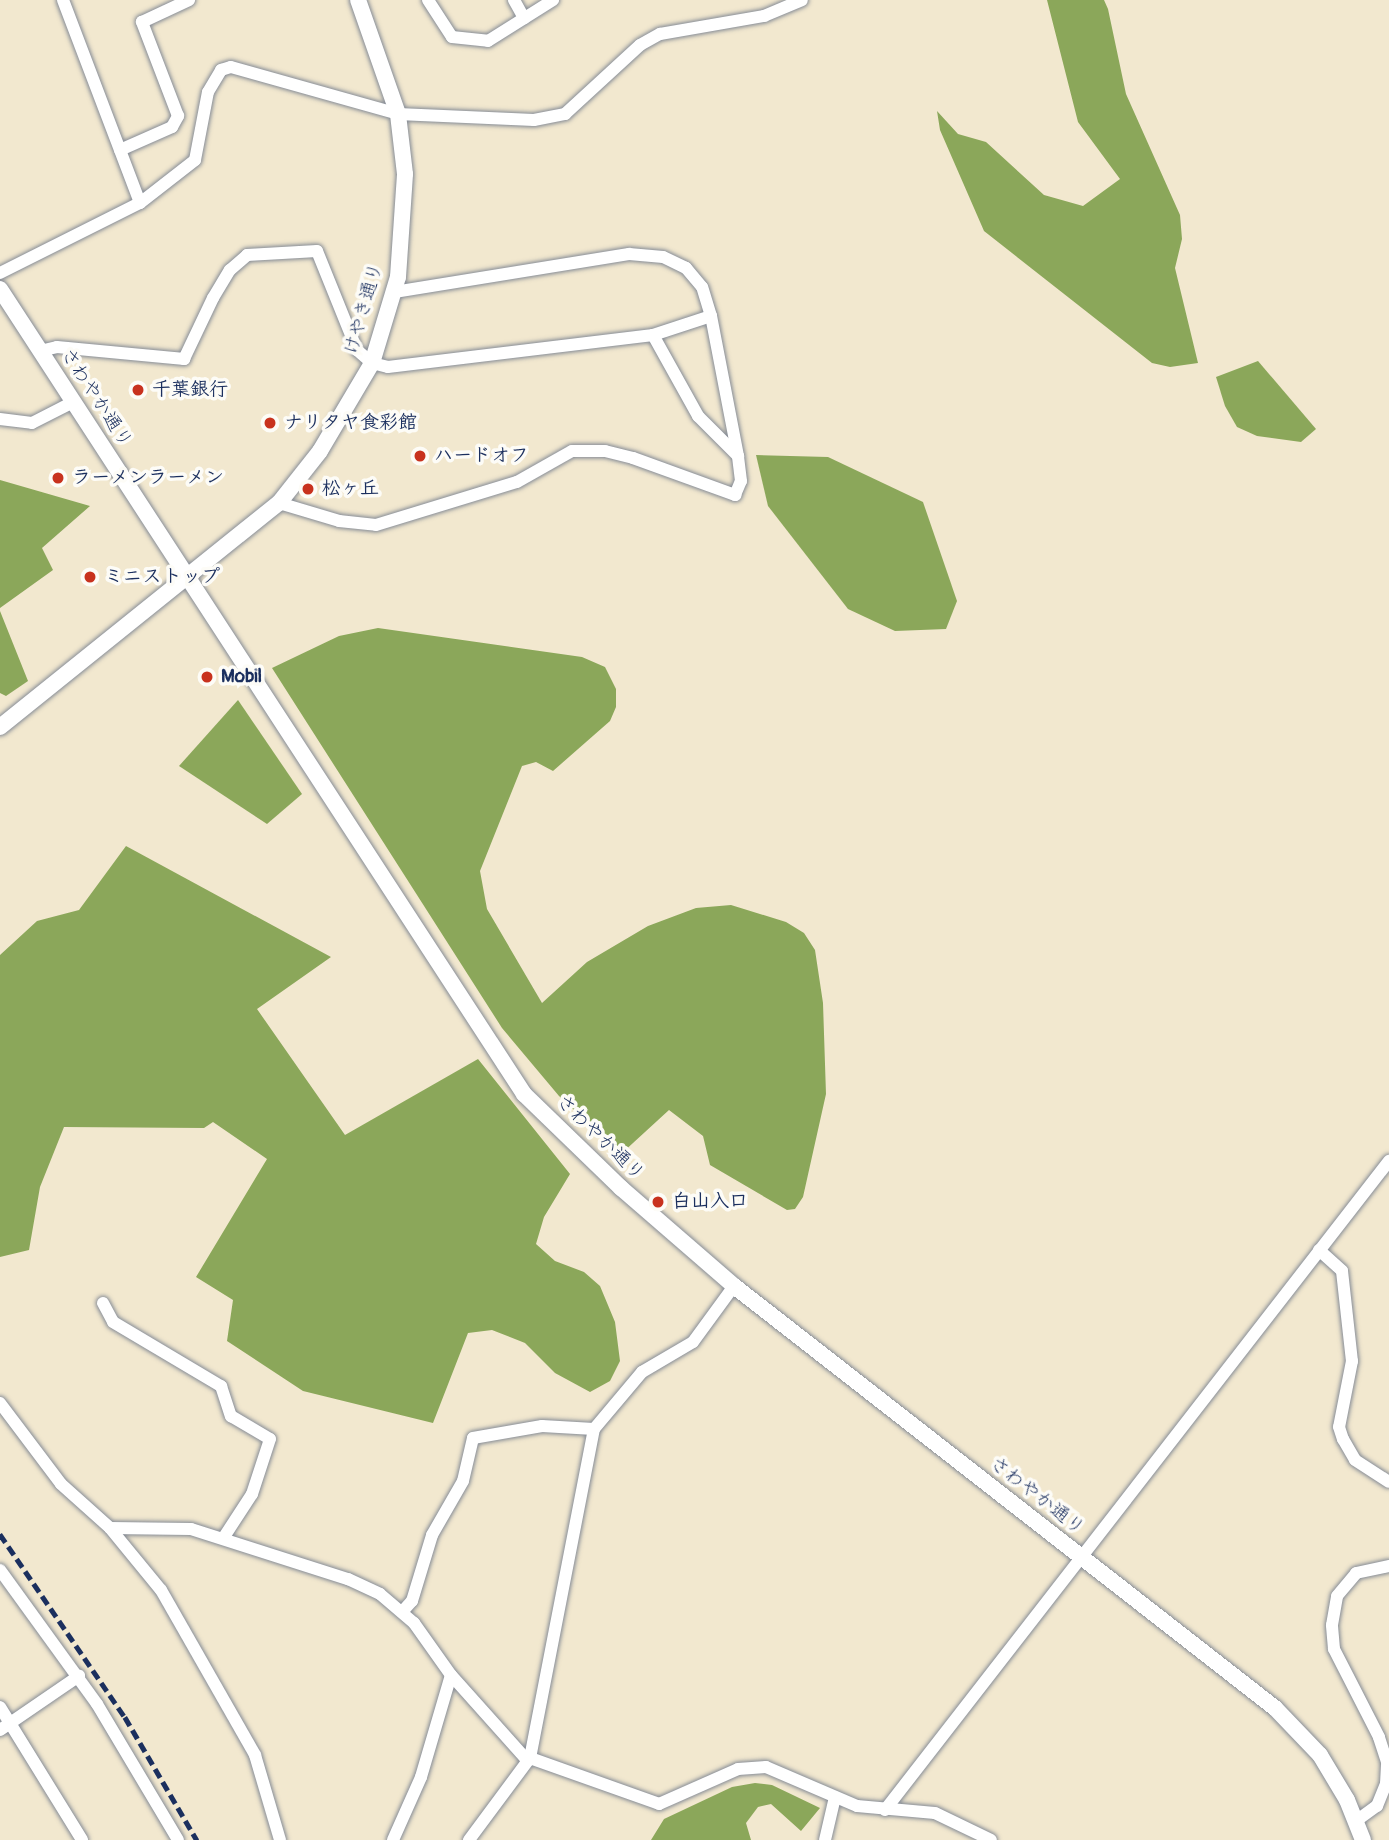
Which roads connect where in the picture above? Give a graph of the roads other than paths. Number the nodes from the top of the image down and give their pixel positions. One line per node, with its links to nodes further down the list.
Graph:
1 (63, 0): 10 (street)
2 (189, 0): 10 (street)
3 (358, 0): 9 (street, けやき通り)
4 (428, 0): 8 (street)
5 (514, 0): 8 (street)
6 (553, 0): 8 (street)
7 (803, 0): 9 (street)
8 (524, 18)
9 (398, 114): 11 (street); 14 (street, けやき通り)
10 (120, 150): 11 (street)
11 (140, 203): 12 (street)
12 (0, 273)
13 (0, 289): 17 (street, さわやか通り)
14 (394, 292): 15 (street); 18 (street, けやき通り)
15 (711, 316): 16 (street); 21 (street)
16 (653, 335): 18 (street); 21 (street)
17 (40, 351): 18 (street); 19 (street, さわやか通り)
18 (372, 363): 22 (street, けやき通り)
19 (73, 402): 20 (street); 23 (street, さわやか通り)
20 (0, 419)
21 (738, 456): 22 (street)
22 (279, 503): 23 (street, けやき通り)
23 (189, 579): 24 (street, けやき通り); 27 (street, さわやか通り)
24 (0, 727)
25 (1389, 1161): 26 (street)
26 (1319, 1250): 31 (street); 34 (street)
27 (734, 1286): 30 (street); 34 (street, さわやか通り)
28 (103, 1303): 33 (street)
29 (0, 1403): 32 (street)
30 (594, 1429): 37 (street); 42 (street)
31 (1389, 1482)
32 (110, 1528): 33 (street); 48 (street)
33 (224, 1537): 37 (street)
34 (1080, 1555): 44 (street); 45 (street, さわやか通り)
35 (1389, 1566): 45 (street)
36 (0, 1570): 39 (street)
37 (402, 1612): 38 (street)
38 (451, 1675): 42 (street); 49 (street)
39 (79, 1676): 41 (street); 47 (street)
40 (0, 1707): 41 (street)
41 (5, 1727): 46 (street)
42 (529, 1759): 43 (street); 50 (street)
43 (835, 1797): 44 (street); 51 (street)
44 (885, 1810): 52 (street)
45 (1356, 1821): 53 (street, さわやか通り)
46 (82, 1840)
47 (178, 1840)
48 (280, 1840)
49 (393, 1840)
50 (469, 1840)
51 (825, 1840)
52 (991, 1840)
53 (1363, 1840)

